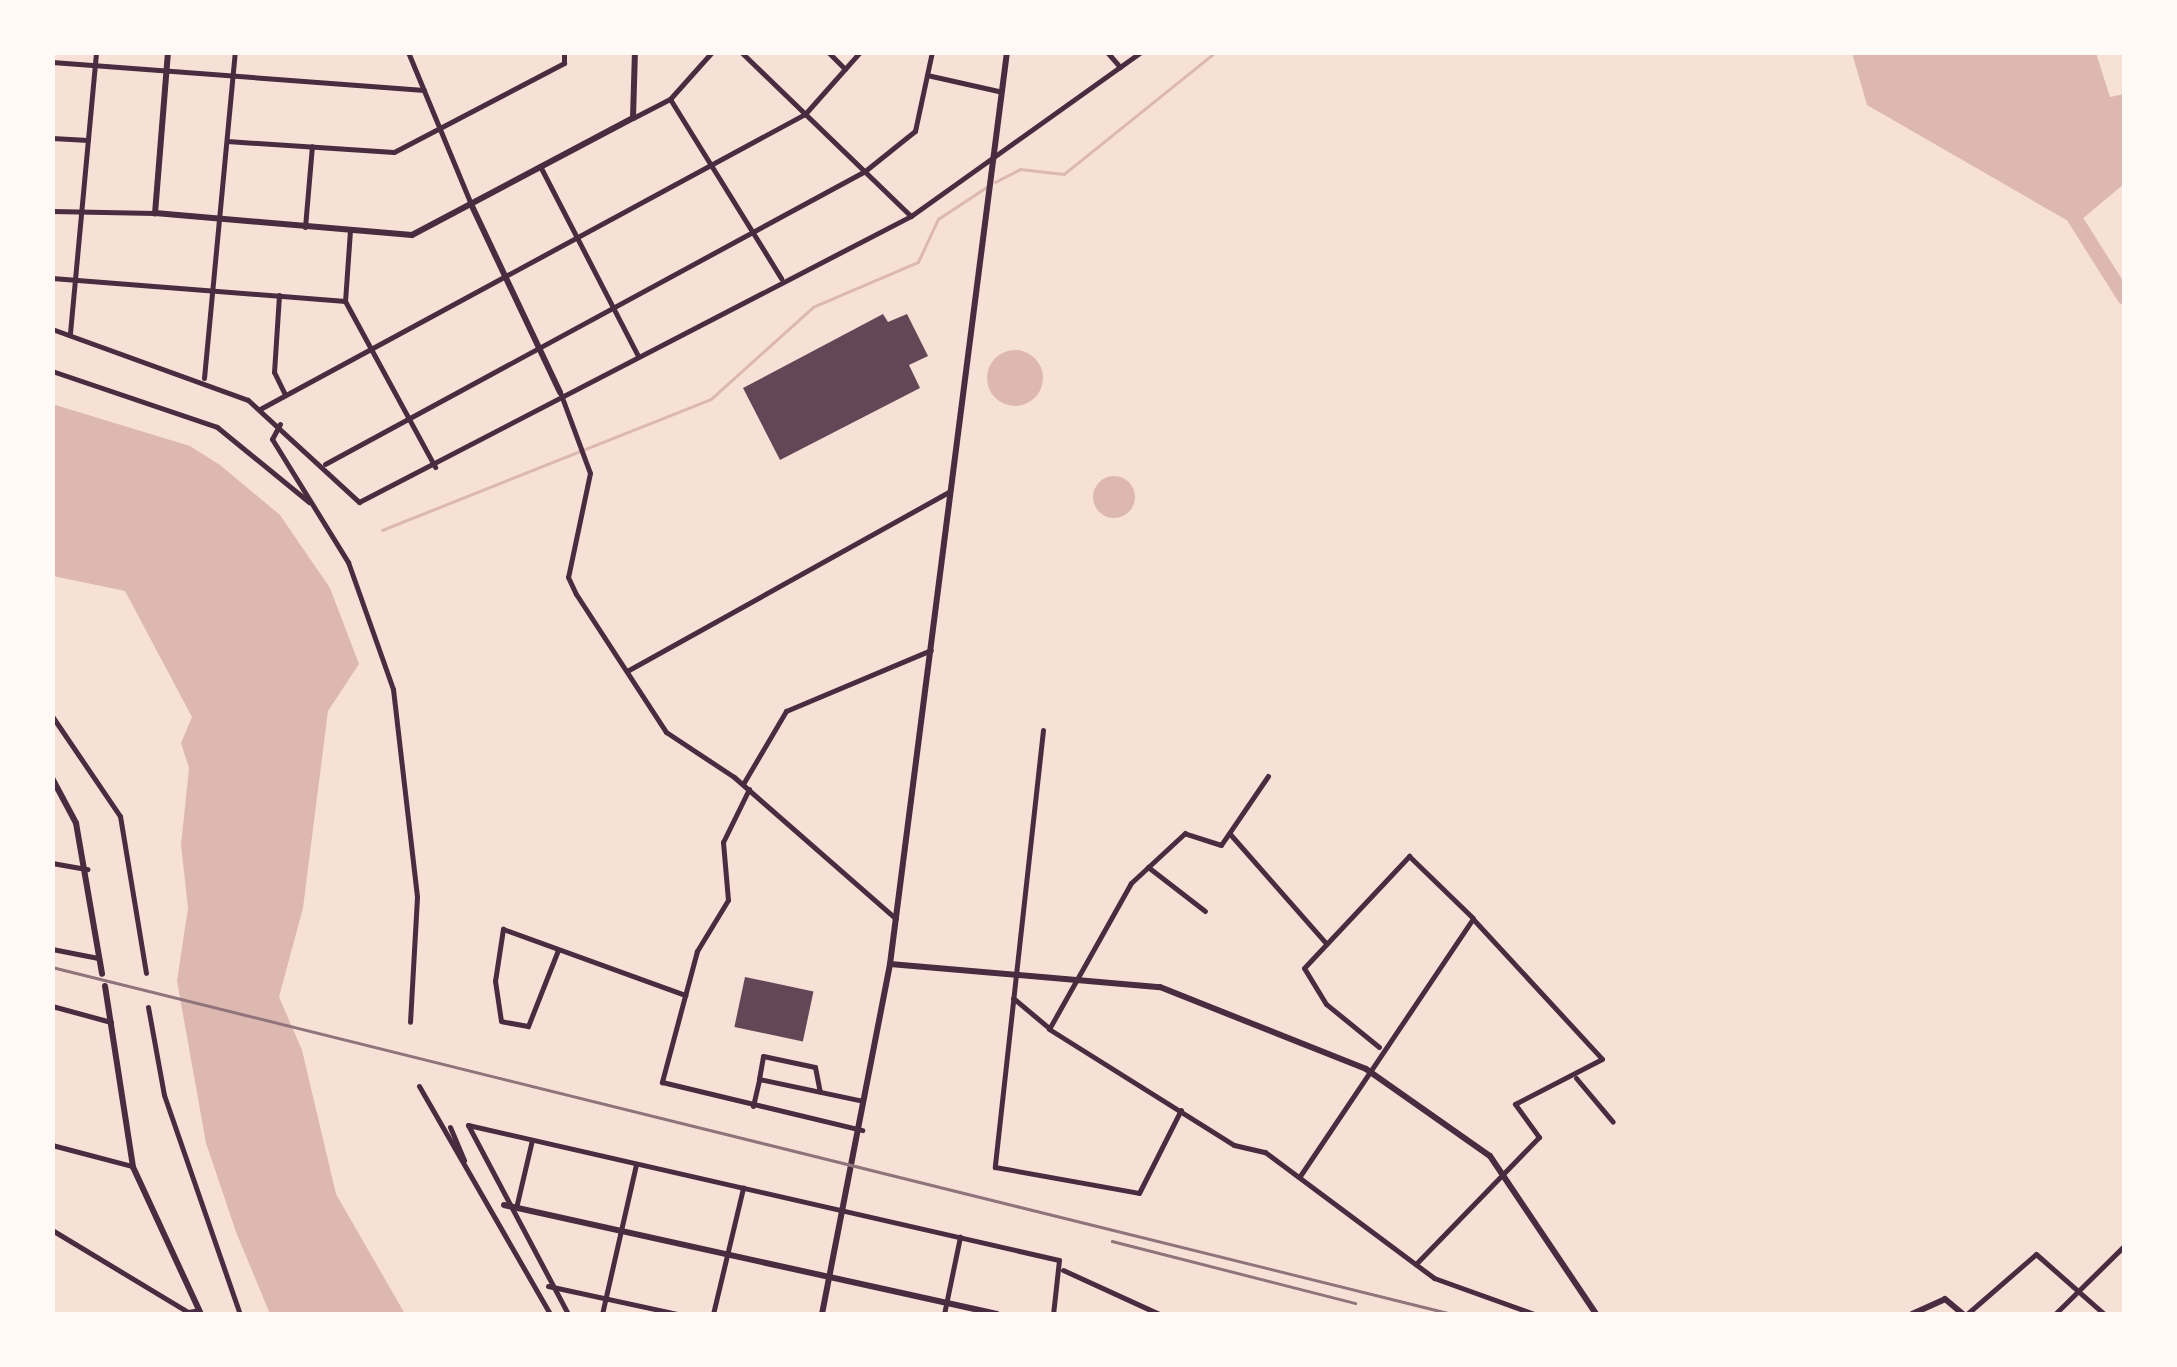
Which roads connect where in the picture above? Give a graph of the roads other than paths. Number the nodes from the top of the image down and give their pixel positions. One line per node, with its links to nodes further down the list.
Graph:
1 (96, 52): 16 (street)
2 (168, 52): 19 (street)
3 (235, 52): 21 (street)
4 (408, 52): 22 (street)
5 (564, 52): 27 (street)
6 (635, 52): 26 (street)
7 (712, 52): 24 (street)
8 (741, 52): 25 (street)
9 (828, 52): 18 (street)
10 (860, 52): 18 (street)
11 (932, 52): 20 (street)
12 (1007, 52): 23 (street)
13 (1107, 52): 17 (street)
14 (1141, 52): 17 (street)
15 (52, 62): 16 (street)
16 (94, 65): 19 (street); 29 (street)
17 (1120, 67): 32 (street)
18 (845, 68): 25 (street)
19 (167, 71): 21 (street); 38 (street)
20 (928, 75): 23 (street); 35 (street)
21 (233, 76): 22 (street); 30 (street)
22 (424, 90): 27 (street)
23 (998, 92): 32 (street)
24 (670, 99): 26 (street); 34 (street)
25 (806, 114): 34 (street); 35 (street)
26 (633, 118): 33 (street)
27 (440, 128): 31 (street); 36 (street)
28 (52, 138): 29 (street)
29 (88, 140): 39 (street)
30 (227, 141): 31 (street); 41 (street)
31 (312, 146): 42 (street)
32 (988, 157): 40 (street); 68 (street)
33 (540, 166): 36 (street); 45 (street)
34 (714, 169): 44 (street); 45 (street)
35 (865, 171): 40 (street); 44 (street)
36 (471, 204): 43 (street); 49 (street)
37 (52, 211): 39 (street)
38 (156, 213): 39 (street); 41 (street)
39 (80, 214): 48 (street)
40 (912, 216): 47 (street)
41 (219, 220): 42 (street); 50 (street)
42 (305, 227): 43 (street)
43 (350, 230): 52 (street)
44 (756, 238): 47 (street); 53 (street)
45 (579, 240): 49 (street); 53 (street)
46 (52, 278): 48 (street)
47 (781, 278): 58 (street)
48 (74, 280): 50 (street); 55 (street)
49 (507, 280): 56 (street); 57 (street)
50 (212, 290): 51 (street); 60 (street)
51 (279, 296): 52 (street); 62 (street)
52 (345, 300): 56 (street)
53 (615, 311): 57 (street); 58 (street)
54 (52, 329): 55 (street)
55 (70, 334): 60 (street)
56 (372, 350): 62 (street); 64 (street)
57 (540, 350): 61 (street); 64 (street)
58 (638, 354): 61 (street)
59 (52, 371): 69 (street)
60 (204, 378): 63 (street)
61 (560, 392): 67 (street); 71 (street)
62 (286, 396): 63 (street)
63 (260, 409): 65 (street)
64 (409, 420): 66 (street); 67 (street)
65 (280, 424): 66 (street); 69 (street)
66 (325, 464): 67 (street)
67 (434, 468)
68 (948, 492): 70 (street); 71 (street)
69 (311, 504): 99 (street)
70 (931, 650): 76 (street); 82 (street)
71 (627, 671): 76 (street)
72 (52, 716): 89 (street)
73 (1043, 730): 91 (street)
74 (1268, 776): 77 (street)
75 (55, 784): 80 (street)
76 (746, 786): 82 (street); 94 (street)
77 (1230, 834): 79 (street); 84 (street)
78 (52, 862): 80 (street)
79 (1148, 867): 81 (street); 92 (street)
80 (88, 869): 87 (street)
81 (1205, 911)
82 (896, 919): 88 (street)
83 (1474, 920): 84 (street); 101 (street); 103 (street)
84 (1325, 942): 101 (street)
85 (52, 948): 87 (street)
86 (558, 950): 86 (street); 94 (street)
87 (100, 958): 90 (street)
88 (890, 964): 91 (street); 107 (street)
89 (146, 973)
90 (102, 974)
91 (1016, 975): 92 (street); 95 (street)
92 (1073, 980): 100 (street); 102 (street)
93 (104, 986): 98 (street)
94 (686, 995): 108 (street)
95 (1014, 998): 100 (street); 109 (street)
96 (52, 1006): 98 (street)
97 (148, 1007): 138 (street)
98 (111, 1022): 116 (street)
99 (410, 1022)
100 (1049, 1028): 109 (street)
101 (1379, 1047): 102 (street)
102 (1366, 1069): 118 (street); 119 (street)
103 (1576, 1078): 110 (street); 118 (street)
104 (759, 1079): 106 (street); 106 (street); 108 (street)
105 (419, 1086): 117 (street)
106 (820, 1092): 107 (street)
107 (866, 1102): 112 (street)
108 (754, 1106): 112 (street)
109 (1181, 1110): 119 (street)
110 (1613, 1122)
111 (450, 1126): 117 (street)
112 (862, 1130): 123 (street)
113 (532, 1140): 115 (street); 121 (street); 122 (street)
114 (52, 1146): 116 (street)
115 (636, 1164): 120 (street); 125 (street)
116 (133, 1167): 137 (street)
117 (467, 1167): 139 (street)
118 (1502, 1174): 130 (street); 150 (street)
119 (1300, 1176): 130 (street)
120 (743, 1188): 123 (street); 128 (street)
121 (504, 1205): 122 (street); 133 (street)
122 (516, 1208): 125 (street)
123 (844, 1211): 126 (street); 132 (street)
124 (52, 1230): 137 (street)
125 (621, 1231): 128 (street); 135 (street)
126 (960, 1237): 131 (street); 136 (street)
127 (2124, 1246): 129 (street)
128 (728, 1255): 132 (street); 143 (street)
129 (2122, 1255): 134 (street)
130 (1416, 1264): 149 (street)
131 (1063, 1270): 147 (street); 148 (street)
132 (830, 1278): 136 (street); 144 (street)
133 (548, 1286): 135 (street); 140 (street)
134 (2078, 1292): 152 (street); 153 (street); 154 (street)
135 (606, 1299): 141 (street); 142 (street)
136 (946, 1303): 145 (street); 146 (street)
137 (200, 1312)
138 (240, 1314)
139 (550, 1314)
140 (568, 1314)
141 (602, 1314)
142 (677, 1314)
143 (713, 1314)
144 (822, 1314)
145 (944, 1314)
146 (996, 1314)
147 (1053, 1314)
148 (1159, 1314)
149 (1534, 1314)
150 (1596, 1314)
151 (1912, 1314): 152 (street)
152 (1965, 1314)
153 (2055, 1314)
154 (2104, 1314)

